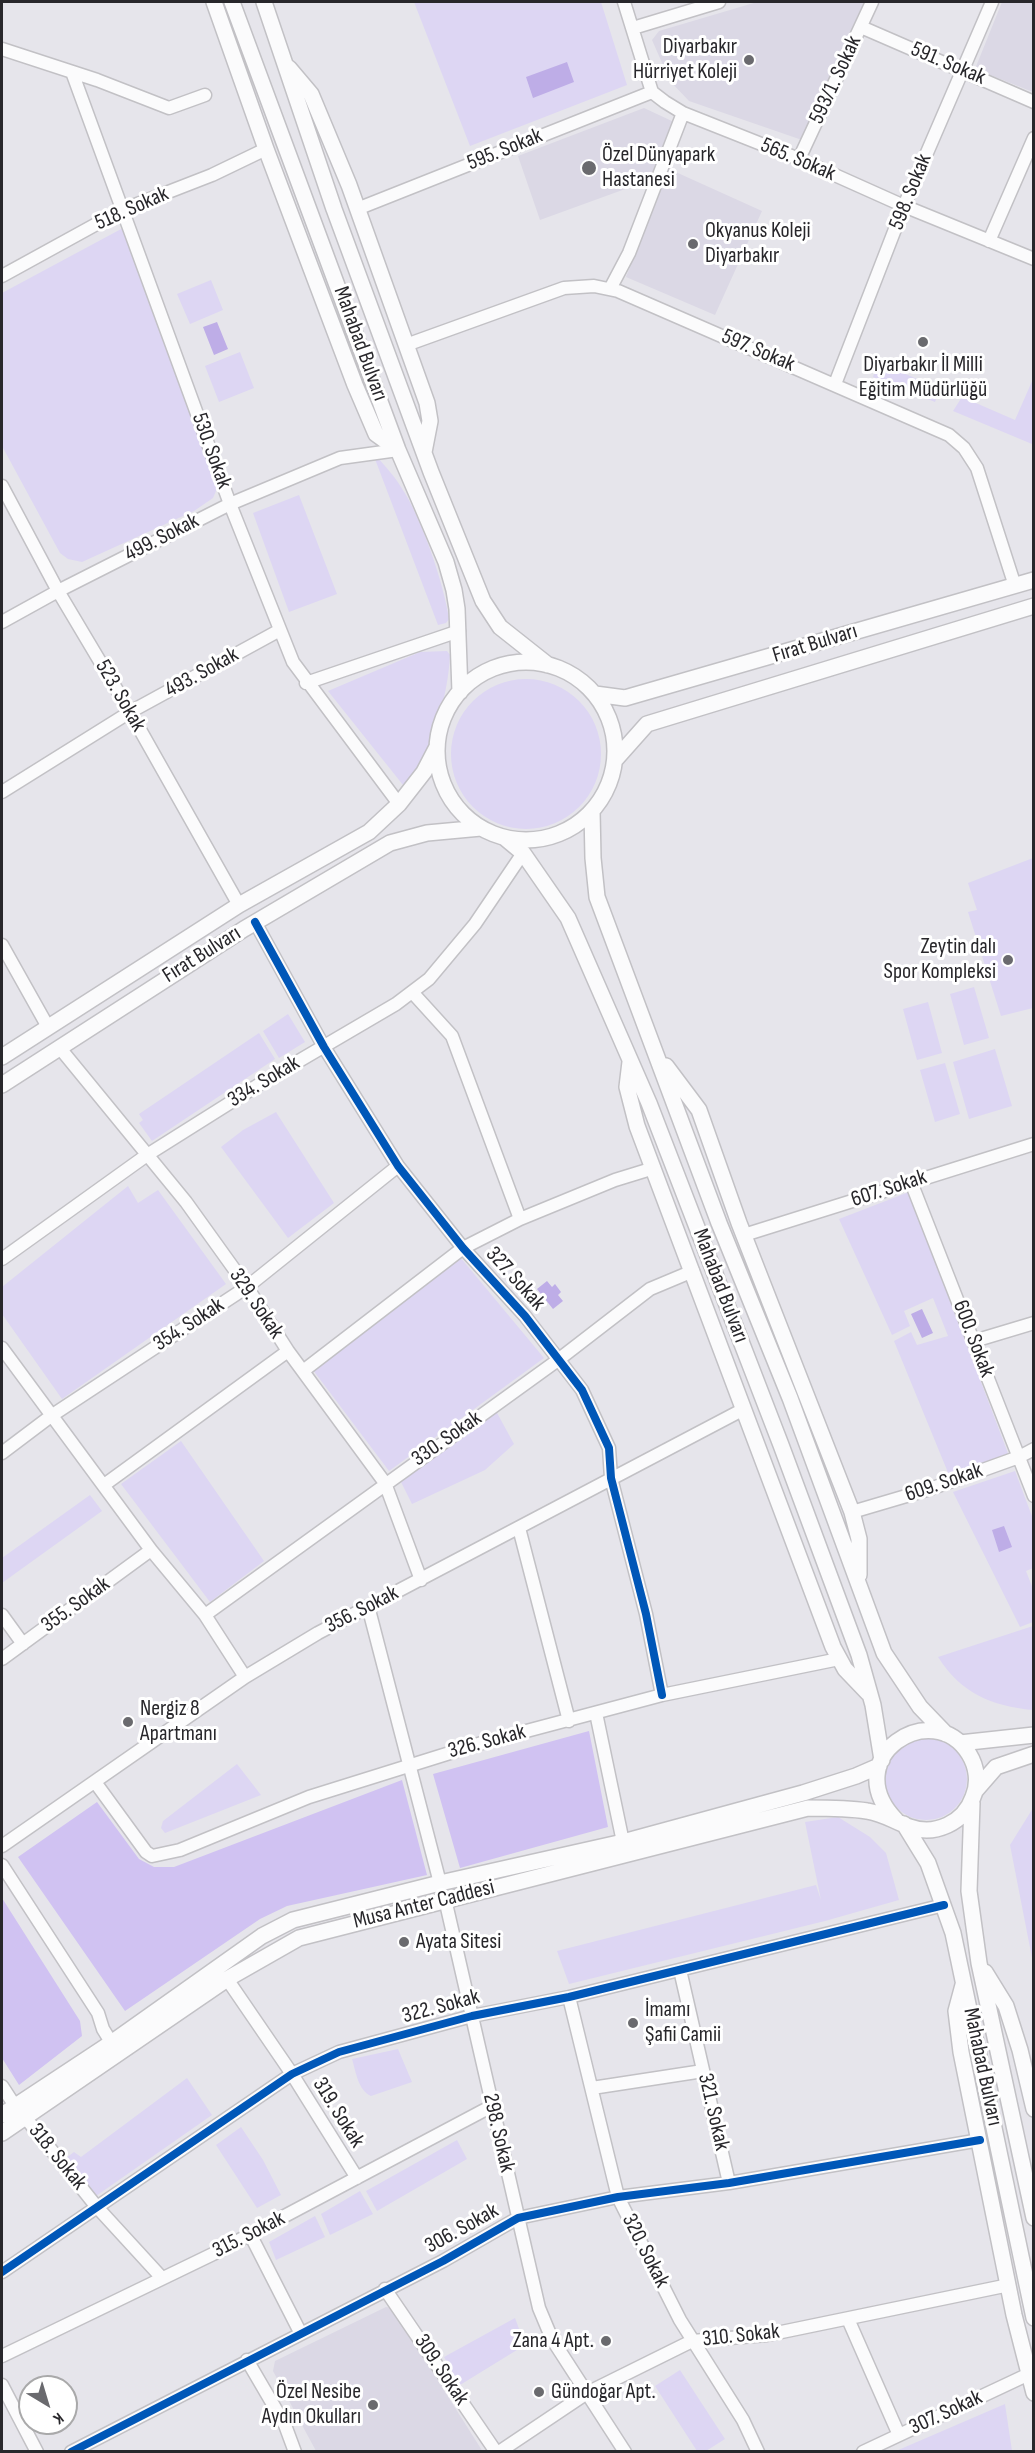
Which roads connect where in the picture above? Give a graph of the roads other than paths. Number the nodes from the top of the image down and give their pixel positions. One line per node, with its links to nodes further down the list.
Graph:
1 (214, 2): 19 (main road)
2 (232, 2): 30 (main road, Mahabad Bulvarı)
3 (264, 2): 11 (main road, Mahabad Bulvarı)
4 (624, 2): 9 (street)
5 (719, 2): 9 (street)
6 (872, 2): 8 (street, 593/1. Sokak)
7 (992, 2): 12 (street, 598. Sokak)
8 (861, 27): 12 (street, 591. Sokak); 20 (street, 593/1. Sokak)
9 (633, 28): 14 (street)
10 (2, 49): 13 (street)
11 (284, 62): 22 (main road); 31 (main road, Mahabad Bulvarı)
12 (962, 69): 16 (street, 591. Sokak); 21 (street, 598. Sokak)
13 (72, 72): 15 (street); 23 (street, 530. Sokak)
14 (652, 92): 17 (street, 565. Sokak); 22 (street, 595. Sokak)
15 (205, 95)
16 (1034, 102)
17 (683, 113): 20 (street, 565. Sokak); 27 (street)
18 (1034, 138): 24 (street)
19 (266, 149): 23 (street, 518. Sokak); 30 (main road)
20 (800, 159): 21 (street, 565. Sokak)
21 (904, 206): 24 (street, 565. Sokak); 29 (street, 598. Sokak)
22 (357, 209): 28 (main road)
23 (122, 210): 26 (street, 518. Sokak); 33 (street, 530. Sokak)
24 (989, 241): 25 (street, 565. Sokak)
25 (1034, 259)
26 (2, 276)
27 (610, 289): 28 (street, 597. Sokak); 29 (street, 597. Sokak)
28 (406, 345): 31 (main road)
29 (835, 384): 35 (street, 597. Sokak)
30 (398, 450): 33 (street, 499. Sokak); 40 (main road, Mahabad Bulvarı)
31 (424, 452): 41 (main road, Mahabad Bulvarı)
32 (2, 486): 36 (street, 523. Sokak)
33 (230, 504): 36 (street, 499. Sokak); 39 (street, 530. Sokak)
34 (1034, 580): 35 (main road, Fırat Bulvarı)
35 (1015, 586): 44 (main road, Fırat Bulvarı)
36 (58, 591): 38 (street, 499. Sokak); 45 (street, 523. Sokak)
37 (1034, 606): 47 (main road, Fırat Bulvarı)
38 (2, 622)
39 (280, 630): 42 (street, 530. Sokak); 45 (street, 493. Sokak)
40 (459, 631): 42 (street); 43 (main road, Mahabad Bulvarı)
41 (548, 665): 43 (main road); 44 (main road)
42 (306, 683): 49 (street, 530. Sokak)
43 (460, 692): 46 (main road)
44 (595, 694): 47 (main road)
45 (130, 712): 48 (street, 493. Sokak); 56 (street, 523. Sokak)
46 (437, 747): 49 (main road, Fırat Bulvarı); 51 (main road)
47 (615, 760): 50 (main road)
48 (2, 792)
49 (399, 804): 52 (main road, Fırat Bulvarı)
50 (592, 811): 53 (main road); 63 (main road, Mahabad Bulvarı)
51 (481, 828): 53 (main road); 54 (main road, Fırat Bulvarı)
52 (369, 832): 54 (main road); 56 (main road, Fırat Bulvarı)
53 (505, 838): 55 (main road, Mahabad Bulvarı)
54 (376, 851): 57 (main road, Fırat Bulvarı)
55 (523, 853): 59 (street, 334. Sokak); 65 (main road, Mahabad Bulvarı)
56 (239, 905): 60 (main road, Fırat Bulvarı)
57 (255, 922): 61 (main road, Fırat Bulvarı); 62 (street, 327. Sokak)
58 (2, 945): 60 (street)
59 (412, 992): 62 (street, 334. Sokak); 72 (street)
60 (48, 1027): 64 (main road, Fırat Bulvarı)
61 (59, 1047): 66 (main road, Fırat Bulvarı); 68 (street, 329. Sokak)
62 (324, 1047): 68 (street, 334. Sokak); 69 (street, 327. Sokak)
63 (654, 1050): 73 (main road); 97 (main road, Mahabad Bulvarı)
64 (2, 1057)
65 (630, 1062): 70 (main road); 106 (main road, Mahabad Bulvarı)
66 (2, 1085)
67 (1034, 1144): 71 (street, 607. Sokak)
68 (147, 1155): 75 (street, 334. Sokak); 77 (street, 329. Sokak)
69 (398, 1166): 74 (street, 327. Sokak); 77 (street, 354. Sokak)
70 (654, 1168): 72 (street); 76 (main road)
71 (911, 1182): 73 (street, 607. Sokak); 79 (street, 600. Sokak)
72 (520, 1219): 74 (street)
73 (744, 1235): 93 (main road)
74 (463, 1248): 82 (street, 327. Sokak); 83 (street)
75 (2, 1259)
76 (693, 1271): 82 (street, 330. Sokak); 84 (main road)
77 (247, 1287): 81 (street, 329. Sokak); 85 (street, 354. Sokak)
78 (1034, 1323): 79 (street)
79 (974, 1341): 88 (street, 600. Sokak)
80 (2, 1348): 85 (street)
81 (288, 1351): 83 (street, 329. Sokak); 91 (street)
82 (558, 1360): 89 (street, 327. Sokak); 90 (street, 330. Sokak)
83 (303, 1371): 90 (street, 329. Sokak)
84 (744, 1409): 89 (street, 356. Sokak); 103 (main road)
85 (51, 1416): 87 (street, 354. Sokak); 91 (street)
86 (1034, 1449): 88 (street, 609. Sokak)
87 (2, 1453)
88 (1019, 1457): 92 (street, 600. Sokak); 93 (street, 609. Sokak)
89 (611, 1478): 94 (street, 356. Sokak); 105 (street, 327. Sokak)
90 (386, 1483): 96 (street, 329. Sokak); 100 (street, 330. Sokak)
91 (104, 1485): 95 (street)
92 (1034, 1496)
93 (852, 1512): 97 (main road)
94 (519, 1528): 96 (street, 356. Sokak); 108 (street)
95 (151, 1550): 100 (street); 101 (street, 355. Sokak)
96 (421, 1580): 98 (street, 356. Sokak)
97 (859, 1587): 109 (main road, Mahabad Bulvarı)
98 (368, 1606): 104 (street, 356. Sokak); 114 (street)
99 (2, 1615): 101 (street)
100 (205, 1615): 104 (street)
101 (22, 1644): 102 (street, 355. Sokak)
102 (2, 1659)
103 (839, 1659): 105 (street, 326. Sokak); 106 (main road)
104 (245, 1677): 115 (street, 356. Sokak)
105 (662, 1695): 107 (street, 326. Sokak)
106 (871, 1695): 113 (main road, Mahabad Bulvarı)
107 (596, 1713): 108 (street, 326. Sokak); 118 (street)
108 (569, 1720): 114 (street, 326. Sokak)
109 (946, 1734): 111 (main road); 113 (main road)
110 (1034, 1735): 111 (main road)
111 (960, 1743): 116 (main road)
112 (1034, 1754): 116 (main road)
113 (880, 1763): 117 (main road); 118 (main road, Musa Anter Caddesi)
114 (408, 1764): 115 (street, 326. Sokak); 121 (street)
115 (95, 1782): 119 (street, 356. Sokak)
116 (974, 1796): 117 (main road); 124 (main road, Mahabad Bulvarı)
117 (900, 1822): 122 (main road, Musa Anter Caddesi); 123 (main road, Mahabad Bulvarı)
118 (623, 1842): 121 (main road, Musa Anter Caddesi)
119 (2, 1846)
120 (2, 1865): 130 (street)
121 (440, 1883): 130 (main road, Musa Anter Caddesi)
122 (445, 1899): 126 (main road, Musa Anter Caddesi); 129 (street, 298. Sokak)
123 (944, 1905): 125 (street, 322. Sokak); 127 (main road, Mahabad Bulvarı)
124 (979, 1963): 136 (main road); 146 (main road, Mahabad Bulvarı)
125 (680, 1970): 128 (street, 322. Sokak); 131 (street, 321. Sokak)
126 (227, 1979): 130 (main road, Musa Anter Caddesi); 132 (street, 319. Sokak)
127 (964, 1982): 140 (main road); 152 (main road, Mahabad Bulvarı)
128 (569, 1997): 129 (street, 322. Sokak); 134 (street, 320. Sokak)
129 (472, 2016): 132 (street, 322. Sokak); 135 (street, 298. Sokak)
130 (115, 2048): 137 (main road, Musa Anter Caddesi)
131 (703, 2072): 134 (street); 142 (street, 321. Sokak)
132 (292, 2074): 141 (street, 319. Sokak); 144 (street, 322. Sokak)
133 (2, 2086): 137 (street, 318. Sokak)
134 (592, 2088): 143 (street, 320. Sokak)
135 (492, 2106): 141 (street, 315. Sokak); 145 (street, 298. Sokak)
136 (1034, 2109)
137 (20, 2111): 138 (main road, Musa Anter Caddesi); 139 (main road, Musa Anter Caddesi); 144 (street, 318. Sokak)
138 (2, 2115)
139 (2, 2133)
140 (980, 2140): 142 (street, 306. Sokak); 150 (main road)
141 (357, 2178): 147 (street, 315. Sokak)
142 (729, 2183): 143 (street, 306. Sokak)
143 (618, 2197): 145 (street, 306. Sokak); 155 (street, 320. Sokak)
144 (96, 2206): 148 (street, 322. Sokak); 149 (street, 318. Sokak)
145 (518, 2218): 151 (street, 306. Sokak); 160 (street, 298. Sokak)
146 (1034, 2218)
147 (250, 2235): 149 (street, 315. Sokak); 154 (street)
148 (2, 2272)
149 (162, 2278): 156 (street, 315. Sokak)
150 (1009, 2285): 153 (street, 310. Sokak); 158 (main road)
151 (385, 2289): 154 (street, 306. Sokak); 166 (street, 309. Sokak)
152 (1034, 2318)
153 (848, 2319): 155 (street, 310. Sokak); 162 (street)
154 (300, 2332): 157 (street, 306. Sokak)
155 (692, 2341): 160 (street, 310. Sokak); 168 (street, 320. Sokak)
156 (2, 2356)
157 (247, 2360): 164 (street, 306. Sokak); 165 (street)
158 (1029, 2374): 161 (main road); 162 (street, 307. Sokak)
159 (2, 2385): 163 (street)
160 (587, 2393): 166 (street, 310. Sokak); 167 (street, 298. Sokak)
161 (1034, 2393)
162 (899, 2435): 169 (street, 307. Sokak)
163 (37, 2451)
164 (71, 2451)
165 (295, 2451)
166 (497, 2451)
167 (625, 2451)
168 (758, 2451)
169 (863, 2451)

